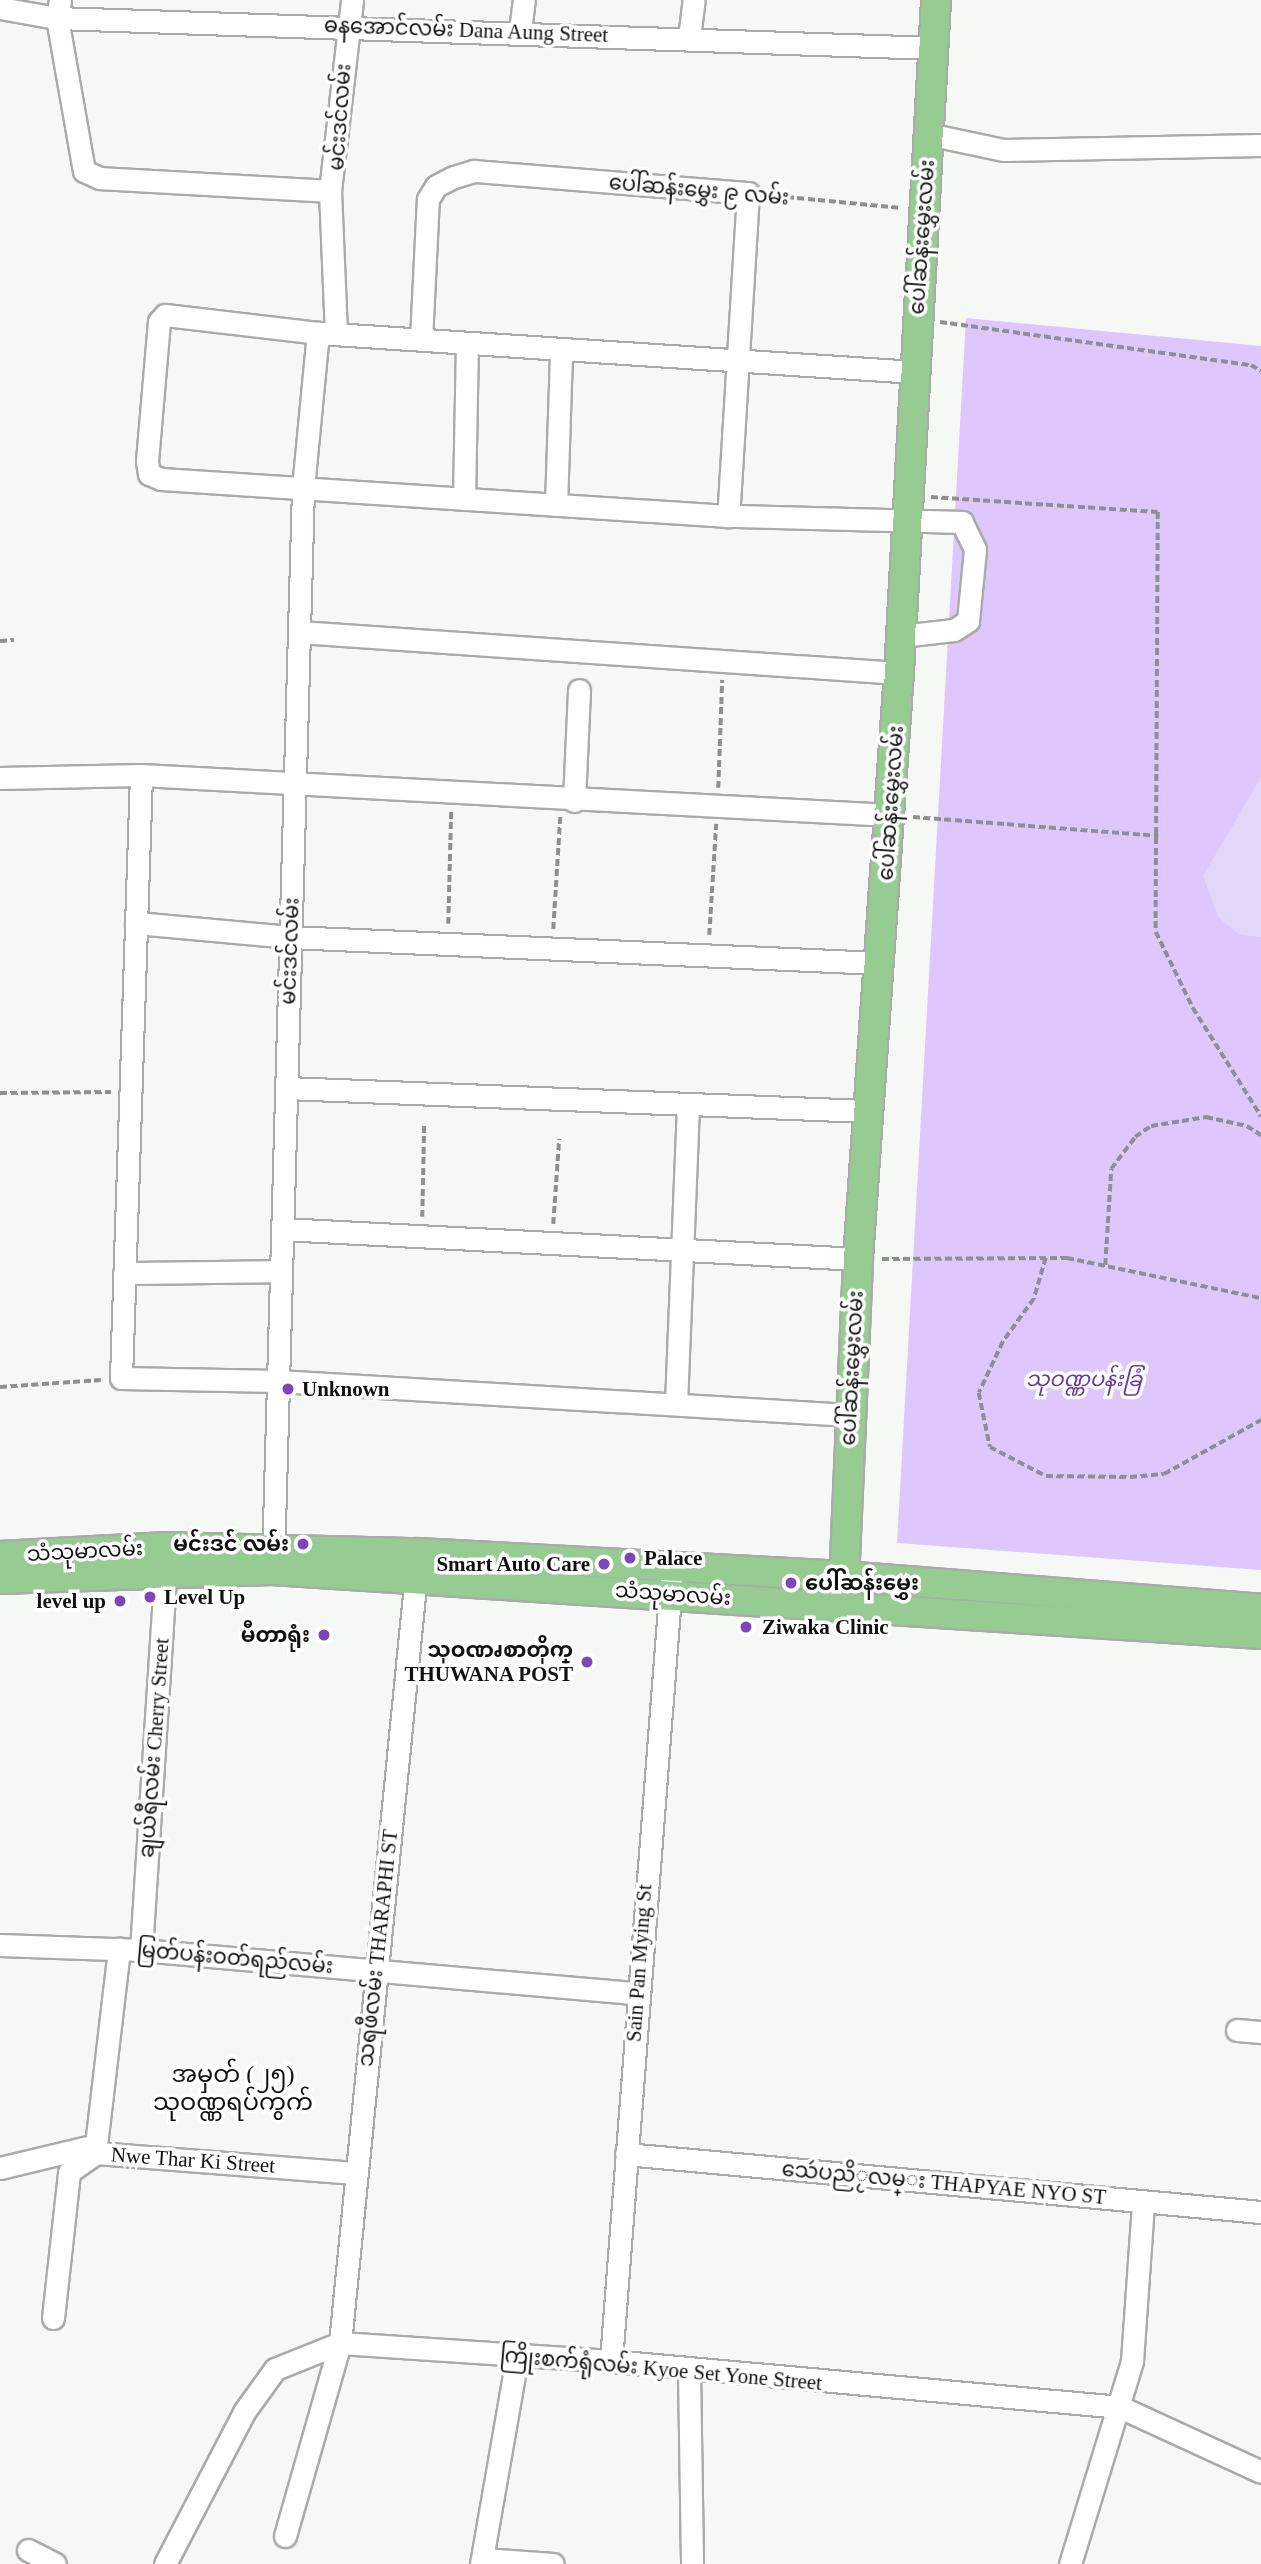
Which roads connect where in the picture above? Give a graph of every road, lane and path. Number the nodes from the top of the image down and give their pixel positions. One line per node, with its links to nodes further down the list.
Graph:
1 (352, 0): 7 (street, မင်းဒင်လမ်း)
2 (524, 0): 8 (street)
3 (694, 0): 9 (street)
4 (936, 0): 10 (main road, ပေါ်ဆန်းမွှေးလမ်း)
5 (0, 8): 6 (street, ဓနအောင်လမ်း Dana Aung Street)
6 (58, 9): 7 (street, ဓနအောင်လမ်း Dana Aung Street); 13 (street)
7 (347, 26): 8 (street, ဓနအောင်လမ်း Dana Aung Street); 13 (street, မင်းဒင်လမ်း)
8 (520, 31): 9 (street, ဓနအောင်လမ်း Dana Aung Street)
9 (689, 38): 10 (street, ဓနအောင်လမ်း Dana Aung Street)
10 (932, 48): 11 (main road, ပေါ်ဆန်းမွှေးလမ်း)
11 (929, 134): 12 (street); 15 (main road, ပေါ်ဆန်းမွှေးလမ်း)
12 (1261, 145)
13 (330, 191): 17 (street, မင်းဒင်လမ်း)
14 (748, 194): 15 (path, ပေါ်ဆန်းမွှေး ၉ လမ်း); 18 (street, ပေါ်ဆန်းမွှေး ၉ လမ်း); 21 (street)
15 (924, 210): 16 (main road, ပေါ်ဆန်းမွှေးလမ်း)
16 (917, 319): 22 (path); 23 (main road, ပေါ်ဆန်းမွှေးလမ်း)
17 (327, 333): 18 (street); 24 (street, မင်းဒင်လမ်း); 24 (street)
18 (421, 340): 19 (street)
19 (467, 343): 20 (street); 25 (street)
20 (561, 351): 21 (street); 26 (street)
21 (735, 362): 23 (street); 28 (street)
22 (1261, 371)
23 (914, 372): 27 (main road, ပေါ်ဆန်းမွှေးလမ်း)
24 (303, 488): 25 (street); 29 (street, မင်းဒင်လမ်း)
25 (464, 499): 26 (street)
26 (556, 505): 28 (street)
27 (907, 509): 28 (street); 30 (main road, ပေါ်ဆန်းမွှေးလမ်း); 30 (street); 43 (path)
28 (728, 516)
29 (299, 632): 33 (street); 38 (street, မင်းဒင်လမ်း)
30 (901, 636): 34 (main road, ပေါ်ဆန်းမွှေးလမ်း)
31 (14, 640): 32 (path)
32 (0, 641)
33 (723, 661): 34 (street); 41 (path)
34 (900, 673): 42 (main road, ပေါ်ဆန်းမွှေးလမ်း)
35 (579, 690): 40 (street)
36 (141, 775): 37 (street); 38 (street); 44 (street)
37 (0, 778)
38 (295, 786): 39 (street); 45 (street, မင်းဒင်လမ်း)
39 (451, 794): 40 (street); 46 (path)
40 (568, 801): 41 (street); 47 (path)
41 (717, 808): 42 (street); 48 (path)
42 (891, 815): 43 (path); 49 (main road, ပေါ်ဆန်းမွှေးလမ်း)
43 (1158, 836): 55 (path)
44 (136, 923): 45 (street); 51 (street)
45 (290, 937): 46 (street); 50 (street, မင်းဒင်လမ်း)
46 (448, 944): 47 (street)
47 (551, 948): 48 (street)
48 (707, 955): 49 (street)
49 (878, 963): 54 (main road, ပေါ်ဆန်းမွှေးလမ်း)
50 (286, 1087): 53 (street); 59 (street, မင်းဒင်လမ်း)
51 (130, 1092): 52 (path); 67 (street)
52 (0, 1093)
53 (688, 1105): 54 (street); 62 (street)
54 (866, 1111): 64 (main road, ပေါ်ဆန်းမွှေးလမ်း)
55 (1261, 1116)
56 (424, 1124): 60 (path)
57 (1261, 1135): 65 (path)
58 (559, 1139): 61 (path)
59 (282, 1228): 60 (street); 66 (street, မင်းဒင်လမ်း)
60 (422, 1236): 61 (street)
61 (552, 1244): 62 (street)
62 (680, 1251): 64 (street); 72 (street)
63 (1046, 1258): 64 (path); 65 (path); 74 (path)
64 (858, 1259): 73 (main road, ပေါ်ဆန်းမွှေးလမ်း)
65 (1105, 1266): 68 (path)
66 (281, 1271): 67 (street); 70 (street, မင်းဒင်လမ်း)
67 (124, 1273): 69 (street)
68 (1261, 1298)
69 (121, 1378): 70 (street); 71 (path)
70 (278, 1381): 72 (street); 77 (street, မင်းဒင်လမ်း)
71 (0, 1387)
72 (676, 1404): 73 (street)
73 (849, 1415): 80 (main road, ပေါ်ဆန်းမွှေးလမ်း)
74 (1261, 1420)
75 (0, 1556): 76 (main road, သံသုမာလမ်း)
76 (166, 1559): 77 (main road, သံသုမာလမ်း); 81 (main road, သံသုမာလမ်း); 88 (street, ချယ်ရီလမ်း Cherry Street)
77 (273, 1559): 78 (main road, သံသုမာလမ်း)
78 (417, 1565): 79 (main road, သံသုမာလမ်း); 82 (main road, သံသုမာလမ်း); 89 (street, သရဖီလမ်း THARAPHI ST)
79 (671, 1566): 80 (main road, သံသုမာလမ်း); 82 (street, Sain Pan Mying St)
80 (844, 1576): 83 (main road, ပေါ်ဆန်းမွှေးလမ်း); 84 (main road, သံသုမာလမ်း)
81 (0, 1578)
82 (670, 1594): 83 (main road, သံသုမာလမ်း); 90 (street, Sain Pan Mying St)
83 (843, 1605): 85 (main road, သံသုမာလမ်း)
84 (1261, 1609)
85 (1261, 1634)
86 (0, 1945): 87 (street, မြတ်ပန်းဝတ်ရည်လမ်း)
87 (119, 1948): 88 (street, မြတ်ပန်းဝတ်ရည်လမ်း); 93 (street)
88 (141, 1950): 89 (street, မြတ်ပန်းဝတ်ရည်လမ်း)
89 (376, 1970): 90 (street, မြတ်ပန်းဝတ်ရည်လမ်း); 96 (street, သရဖီလမ်း THARAPHI ST)
90 (636, 1993): 94 (street, Sain Pan Mying St)
91 (1237, 2030): 92 (street)
92 (1261, 2032)
93 (96, 2149): 95 (street, Nwe Thar Ki Street); 96 (street, Nwe Thar Ki Street); 99 (street)
94 (626, 2154): 97 (street, သေဴပညိႂလမ္း THAPYAE NYO ST); 102 (street, Sain Pan Mying St)
95 (0, 2168)
96 (355, 2173): 100 (street, သရဖီလမ်း THARAPHI ST)
97 (1143, 2202): 98 (street, သေဴပညိႂလမ္း THAPYAE NYO ST); 104 (street)
98 (1261, 2212)
99 (53, 2318)
100 (340, 2343): 101 (street, ကြိုးစက်ရုံလမ်း Kyoe Set Yone Street); 106 (street, သရဖီလမ်း THARAPHI ST); 110 (street, ကြိုးစက်ရုံလမ်း Kyoe Set Yone Street)
101 (517, 2357): 102 (street, ကြိုးစက်ရုံလမ်း Kyoe Set Yone Street); 108 (street)
102 (611, 2361): 103 (street, ကြိုးစက်ရုံလမ်း Kyoe Set Yone Street)
103 (689, 2370): 104 (street, ကြိုးစက်ရုံလမ်း Kyoe Set Yone Street); 112 (street)
104 (1119, 2407): 105 (street, ကြိုးစက်ရုံလမ်း Kyoe Set Yone Street); 113 (street)
105 (1261, 2472)
106 (285, 2536)
107 (28, 2550): 109 (street)
108 (482, 2561): 111 (street)
109 (55, 2564)
110 (165, 2564)
111 (553, 2564)
112 (692, 2564)
113 (1069, 2564)

